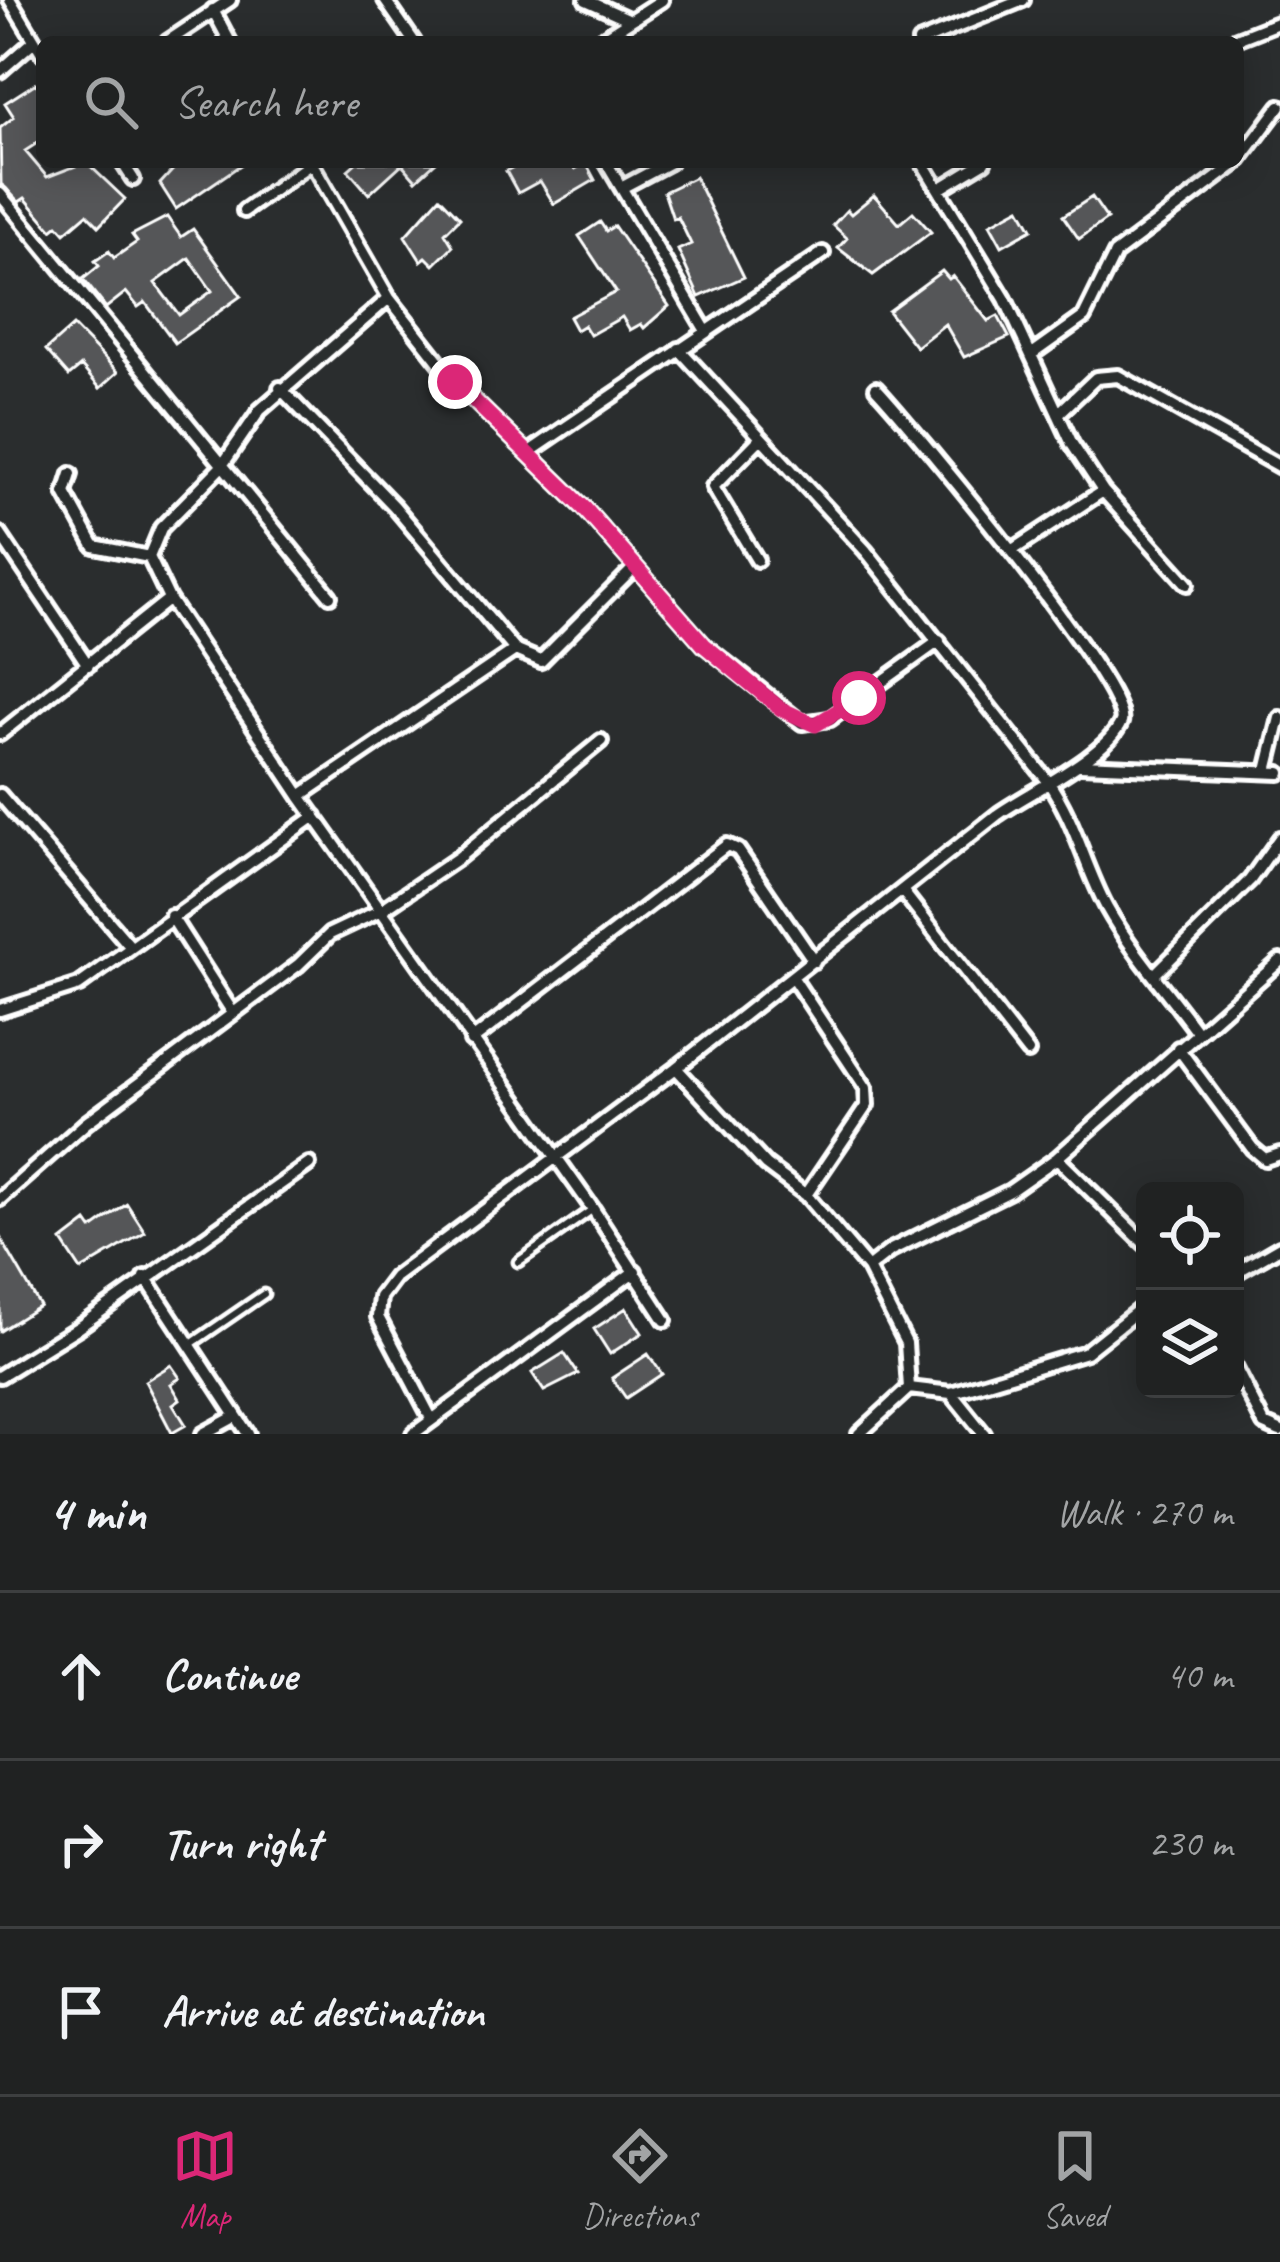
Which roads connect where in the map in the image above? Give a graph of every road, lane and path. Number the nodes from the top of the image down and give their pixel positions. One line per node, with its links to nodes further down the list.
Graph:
1 (10, 0): 16 (street)
2 (230, 0): 7 (street)
3 (385, 0): 12 (street)
4 (586, 0): 8 (street)
5 (662, 0): 8 (street)
6 (1023, 0): 14 (street)
7 (213, 10): 10 (street); 11 (street)
8 (628, 20): 13 (street)
9 (1280, 22): 15 (street)
10 (176, 36)
11 (227, 36)
12 (410, 36)
13 (605, 36)
14 (934, 36)
15 (1244, 36)
16 (33, 42): 17 (street); 18 (street)
17 (36, 46)
18 (0, 71)
19 (1280, 106): 20 (street)
20 (1244, 154)
21 (126, 168): 29 (street)
22 (304, 168): 33 (street)
23 (315, 168): 35 (street)
24 (610, 168): 30 (street)
25 (659, 168): 30 (street)
26 (926, 168): 31 (street)
27 (974, 168): 31 (street)
28 (1230, 168): 38 (street)
29 (133, 179)
30 (623, 188): 36 (street)
31 (941, 188): 38 (street)
32 (0, 194): 44 (street)
33 (244, 211)
34 (824, 254): 36 (street)
35 (389, 298): 39 (street); 43 (street)
36 (706, 331): 37 (street)
37 (679, 350): 42 (street); 43 (street)
38 (1032, 354): 41 (street)
39 (280, 388): 44 (street); 57 (street)
40 (876, 388): 49 (street)
41 (1058, 414): 45 (street); 47 (street)
42 (758, 440): 51 (street); 56 (street)
43 (528, 452): 52 (street)
44 (221, 467): 50 (street); 54 (street)
45 (1280, 467)
46 (71, 474): 50 (street)
47 (1103, 491): 49 (street); 53 (street)
48 (0, 534): 58 (street)
49 (1011, 551): 62 (street)
50 (149, 557): 55 (street)
51 (758, 560)
52 (632, 569): 56 (street); 57 (street)
53 (1187, 584)
54 (330, 596)
55 (169, 599): 58 (street); 66 (street)
56 (939, 641): 64 (street)
57 (514, 650): 66 (street)
58 (88, 665): 60 (street)
59 (1280, 718): 63 (street)
60 (0, 734)
61 (601, 741): 70 (street)
62 (1082, 765): 63 (street); 64 (street)
63 (1273, 772)
64 (1047, 780): 69 (street); 75 (street)
65 (0, 795): 72 (street)
66 (300, 796): 67 (street)
67 (315, 816): 70 (street); 71 (street)
68 (1280, 838): 75 (street)
69 (904, 892): 73 (street); 82 (street)
70 (383, 909): 78 (street); 80 (street)
71 (171, 916): 72 (street); 78 (street)
72 (129, 945): 77 (street)
73 (814, 961): 76 (street); 80 (street)
74 (1280, 961): 79 (street)
75 (1155, 974): 79 (street)
76 (793, 979): 83 (street); 88 (street)
77 (0, 1010)
78 (233, 1012): 89 (street)
79 (1197, 1032): 81 (street)
80 (471, 1041): 85 (street)
81 (1178, 1048): 84 (street); 86 (street)
82 (1028, 1052)
83 (676, 1068): 85 (street); 88 (street)
84 (1280, 1154)
85 (556, 1155): 90 (street); 107 (street)
86 (1057, 1158): 91 (street); 94 (street)
87 (309, 1164): 97 (street)
88 (806, 1195): 94 (street)
89 (0, 1199)
90 (593, 1209): 93 (lane); 96 (street)
91 (1136, 1235)
92 (1280, 1247): 95 (street)
93 (518, 1262)
94 (868, 1268): 104 (street)
95 (1244, 1268)
96 (635, 1271): 100 (street); 107 (street)
97 (146, 1277): 101 (street); 102 (street)
98 (264, 1294): 101 (lane)
99 (1136, 1312): 105 (street)
100 (665, 1320)
101 (191, 1344): 106 (street)
102 (0, 1376)
103 (1244, 1385): 108 (street)
104 (909, 1388): 105 (street); 112 (street)
105 (951, 1393): 113 (street)
106 (236, 1416): 109 (street); 110 (street)
107 (432, 1420): 111 (street)
108 (1280, 1431)
109 (203, 1434)
110 (248, 1434)
111 (413, 1434)
112 (859, 1434)
113 (984, 1434)

